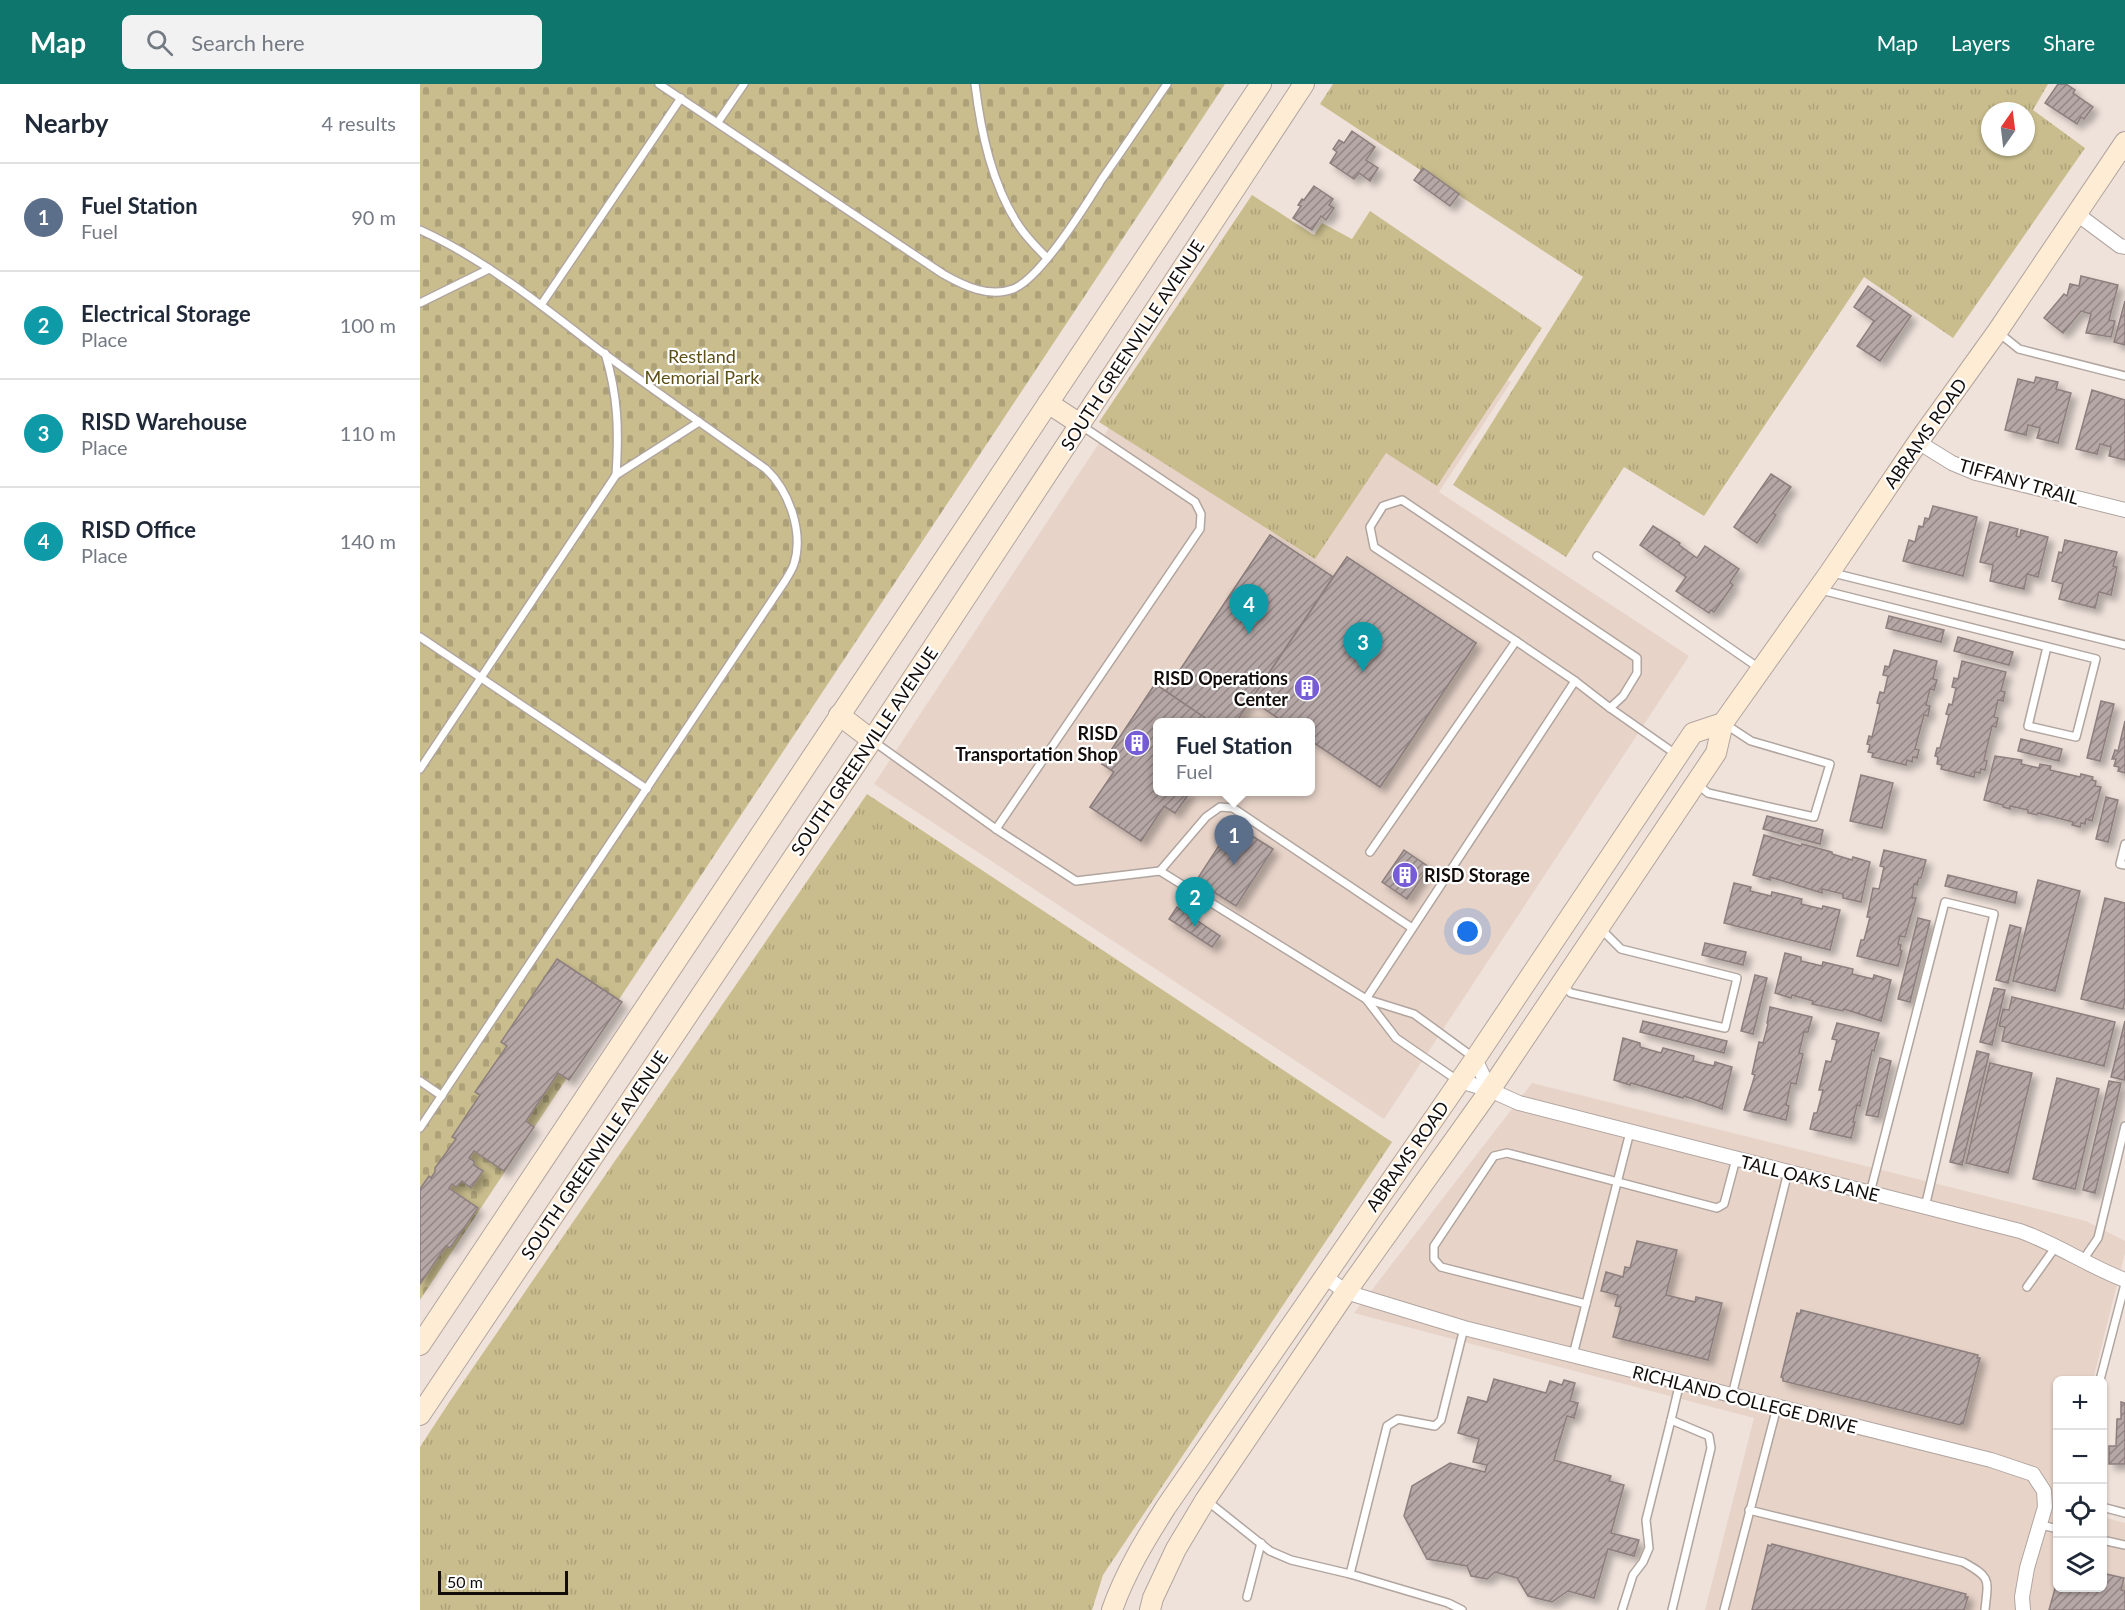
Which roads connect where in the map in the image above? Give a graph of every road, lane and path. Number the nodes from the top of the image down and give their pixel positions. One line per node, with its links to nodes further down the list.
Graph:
1 (659, 84): 7 (lane)
2 (744, 84): 8 (lane)
3 (975, 84): 13 (lane)
4 (1167, 84): 13 (lane)
5 (1260, 84): 20 (main road, SOUTH GREENVILLE AVENUE)
6 (1304, 84): 22 (main road, SOUTH GREENVILLE AVENUE)
7 (681, 98): 8 (lane); 16 (lane)
8 (718, 122): 13 (lane)
9 (2125, 142): 10 (main road, ABRAMS ROAD)
10 (2077, 214): 12 (street); 17 (main road, ABRAMS ROAD)
11 (420, 230): 14 (lane)
12 (2125, 247)
13 (1047, 258)
14 (489, 269): 15 (lane); 16 (lane)
15 (420, 303)
16 (541, 305): 18 (lane)
17 (1996, 332): 19 (lane); 23 (main road, ABRAMS ROAD)
18 (605, 354): 21 (lane); 24 (lane)
19 (2125, 376)
20 (1048, 403): 22 (main road); 37 (main road, SOUTH GREENVILLE AVENUE)
21 (699, 422): 24 (lane); 43 (lane)
22 (1080, 424): 39 (main road, SOUTH GREENVILLE AVENUE); 44 (lane)
23 (1918, 442): 25 (street, TIFFANY TRAIL); 27 (main road, ABRAMS ROAD)
24 (616, 475): 34 (lane)
25 (2125, 510)
26 (1597, 556): 33 (lane)
27 (1830, 572): 28 (main road, ABRAMS ROAD); 31 (lane)
28 (1818, 589): 32 (lane); 33 (main road, ABRAMS ROAD)
29 (420, 637): 34 (lane)
30 (1516, 641): 35 (lane); 36 (lane); 46 (lane)
31 (2125, 645)
32 (2047, 647): 32 (lane)
33 (1761, 670): 38 (main road, ABRAMS ROAD)
34 (482, 678): 41 (lane); 43 (lane)
35 (1575, 681): 36 (lane); 50 (lane)
36 (1610, 708): 40 (lane)
37 (839, 716): 39 (main road); 75 (main road, SOUTH GREENVILLE AVENUE)
38 (1723, 723): 40 (main road, ABRAMS ROAD); 42 (main road, ABRAMS ROAD); 42 (lane)
39 (872, 740): 44 (lane); 81 (main road, SOUTH GREENVILLE AVENUE)
40 (1678, 756): 53 (main road, ABRAMS ROAD)
41 (420, 769)
42 (1696, 783): 49 (main road, ABRAMS ROAD)
43 (647, 789): 57 (lane)
44 (996, 830): 48 (lane)
45 (2125, 844): 47 (lane)
46 (1370, 852)
47 (2125, 865)
48 (1160, 871): 50 (lane); 52 (lane)
49 (1599, 927): 51 (main road, ABRAMS ROAD); 51 (lane)
50 (1412, 928): 52 (lane)
51 (1560, 985): 56 (main road, ABRAMS ROAD)
52 (1366, 999): 53 (lane); 55 (lane)
53 (1475, 1059): 55 (main road, ABRAMS ROAD); 56 (street)
54 (420, 1081): 57 (lane)
55 (1460, 1081): 56 (street, TALL OAKS LANE); 68 (main road, ABRAMS ROAD)
56 (1490, 1090): 60 (street, TALL OAKS LANE); 72 (main road, ABRAMS ROAD)
57 (442, 1096): 59 (lane)
58 (2125, 1126): 67 (lane)
59 (420, 1128)
60 (1630, 1132): 61 (street, TALL OAKS LANE); 63 (lane)
61 (1736, 1159): 62 (street, TALL OAKS LANE); 63 (lane)
62 (1788, 1172): 64 (street, TALL OAKS LANE); 79 (lane)
63 (1617, 1181): 73 (lane); 73 (lane)
64 (1870, 1193): 65 (street, TALL OAKS LANE); 65 (lane)
65 (1925, 1207): 66 (street, TALL OAKS LANE)
66 (2057, 1245): 67 (street, TALL OAKS LANE); 71 (lane)
67 (2083, 1260): 69 (street, TALL OAKS LANE)
68 (1324, 1276): 72 (street, RICHLAND COLLEGE DRIVE); 83 (main road, ABRAMS ROAD)
69 (2125, 1280)
70 (2125, 1284): 77 (lane)
71 (2027, 1287)
72 (1346, 1292): 74 (street, RICHLAND COLLEGE DRIVE); 84 (main road, ABRAMS ROAD)
73 (1586, 1304): 76 (lane)
74 (1464, 1328): 76 (street, RICHLAND COLLEGE DRIVE); 93 (lane)
75 (420, 1345)
76 (1573, 1355): 78 (street, RICHLAND COLLEGE DRIVE)
77 (2101, 1376)
78 (1680, 1382): 79 (street, RICHLAND COLLEGE DRIVE); 82 (lane)
79 (1732, 1395): 80 (street, RICHLAND COLLEGE DRIVE)
80 (1777, 1407): 86 (lane); 88 (street, RICHLAND COLLEGE DRIVE)
81 (420, 1415)
82 (1671, 1420): 98 (lane); 99 (lane)
83 (1183, 1483): 84 (main road); 95 (main road, ABRAMS ROAD)
84 (1206, 1499): 91 (lane); 96 (main road, ABRAMS ROAD)
85 (2107, 1508): 87 (lane)
86 (1749, 1510): 100 (lane); 101 (lane)
87 (2125, 1513)
88 (2041, 1526): 89 (lane); 102 (street, RICHLAND COLLEGE DRIVE)
89 (2053, 1528)
90 (2107, 1541): 92 (lane)
91 (1261, 1543): 93 (lane); 94 (lane)
92 (2125, 1545)
93 (1350, 1574): 97 (lane)
94 (1247, 1598)
95 (1112, 1610)
96 (1150, 1610)
97 (1462, 1610)
98 (1622, 1610)
99 (1672, 1610)
100 (1724, 1610)
101 (1985, 1610)
102 (2023, 1610)

